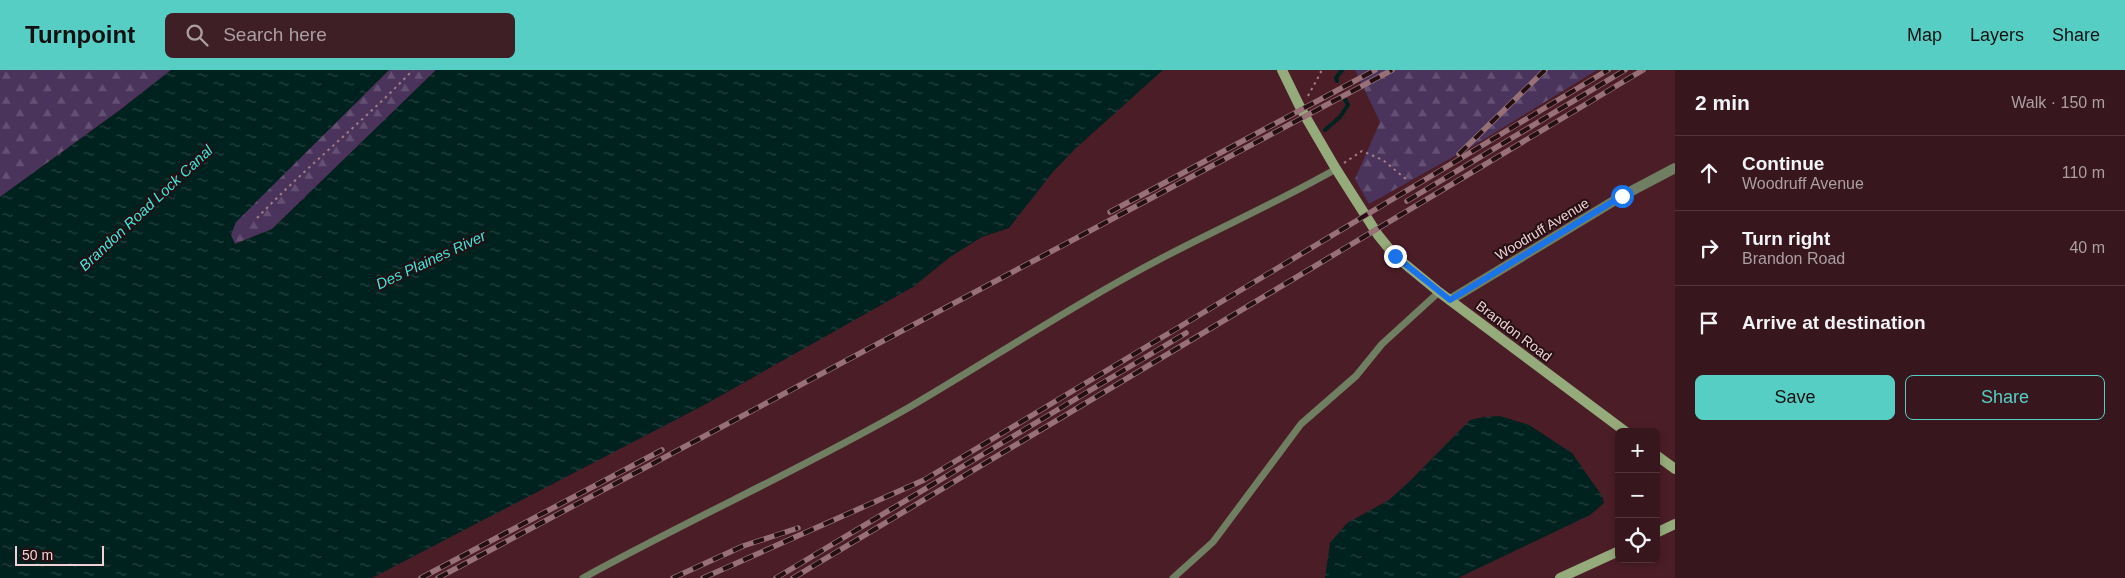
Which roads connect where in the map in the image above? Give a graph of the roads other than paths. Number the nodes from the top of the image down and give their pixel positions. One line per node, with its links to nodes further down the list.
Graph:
1 (1282, 70): 3 (street, Brandon Road)
2 (1675, 168): 5 (street, Woodruff Avenue)
3 (1336, 169): 4 (street, Brandon Road); 12 (lane)
4 (1439, 292): 5 (street, Brandon Road); 13 (lane)
5 (1450, 300): 6 (street, Brandon Road)
6 (1621, 428)
7 (1660, 458): 8 (street)
8 (1675, 469)
9 (1675, 524): 10 (street)
10 (1660, 531)
11 (1615, 552): 14 (street)
12 (584, 578)
13 (1173, 578)
14 (1560, 578)

